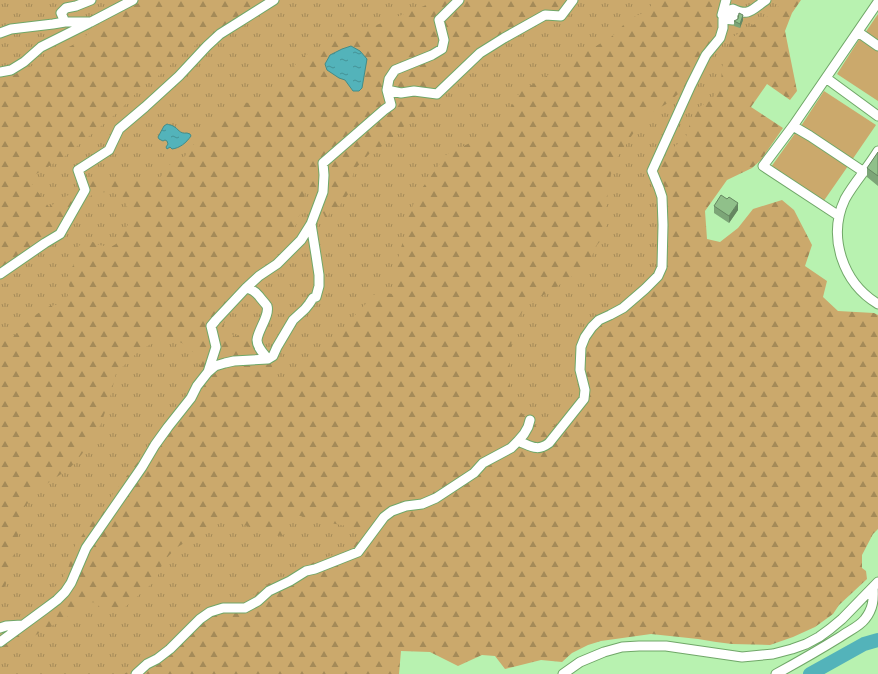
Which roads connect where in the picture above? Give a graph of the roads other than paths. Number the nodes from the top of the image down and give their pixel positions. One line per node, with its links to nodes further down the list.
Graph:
1 (91, 0): 11 (street)
2 (133, 0): 12 (street)
3 (274, 0): 25 (street)
4 (459, 0): 18 (street)
5 (574, 0): 18 (street)
6 (717, 0): 10 (street)
7 (726, 0): 10 (street)
8 (766, 0): 10 (street)
9 (878, 2): 13 (street)
10 (724, 14): 31 (street)
11 (65, 22): 12 (street); 14 (street)
12 (91, 22): 16 (street)
13 (858, 32): 15 (street); 17 (street)
14 (0, 33)
15 (878, 46)
16 (0, 72)
17 (826, 78): 19 (street); 20 (street)
18 (387, 90): 24 (street)
19 (878, 116)
20 (793, 126): 22 (street); 23 (street)
21 (878, 151): 22 (street)
22 (864, 172): 23 (street)
23 (839, 216): 27 (street)
24 (311, 224): 26 (street); 28 (street)
25 (0, 274)
26 (246, 288): 28 (street); 29 (street)
27 (878, 304)
28 (268, 359): 29 (street)
29 (208, 372): 33 (street)
30 (530, 420): 31 (street)
31 (518, 441): 36 (street)
32 (875, 584): 37 (street); 38 (street)
33 (22, 625): 34 (street); 35 (street)
34 (0, 628)
35 (0, 642)
36 (136, 674)
37 (563, 674)
38 (776, 674)

